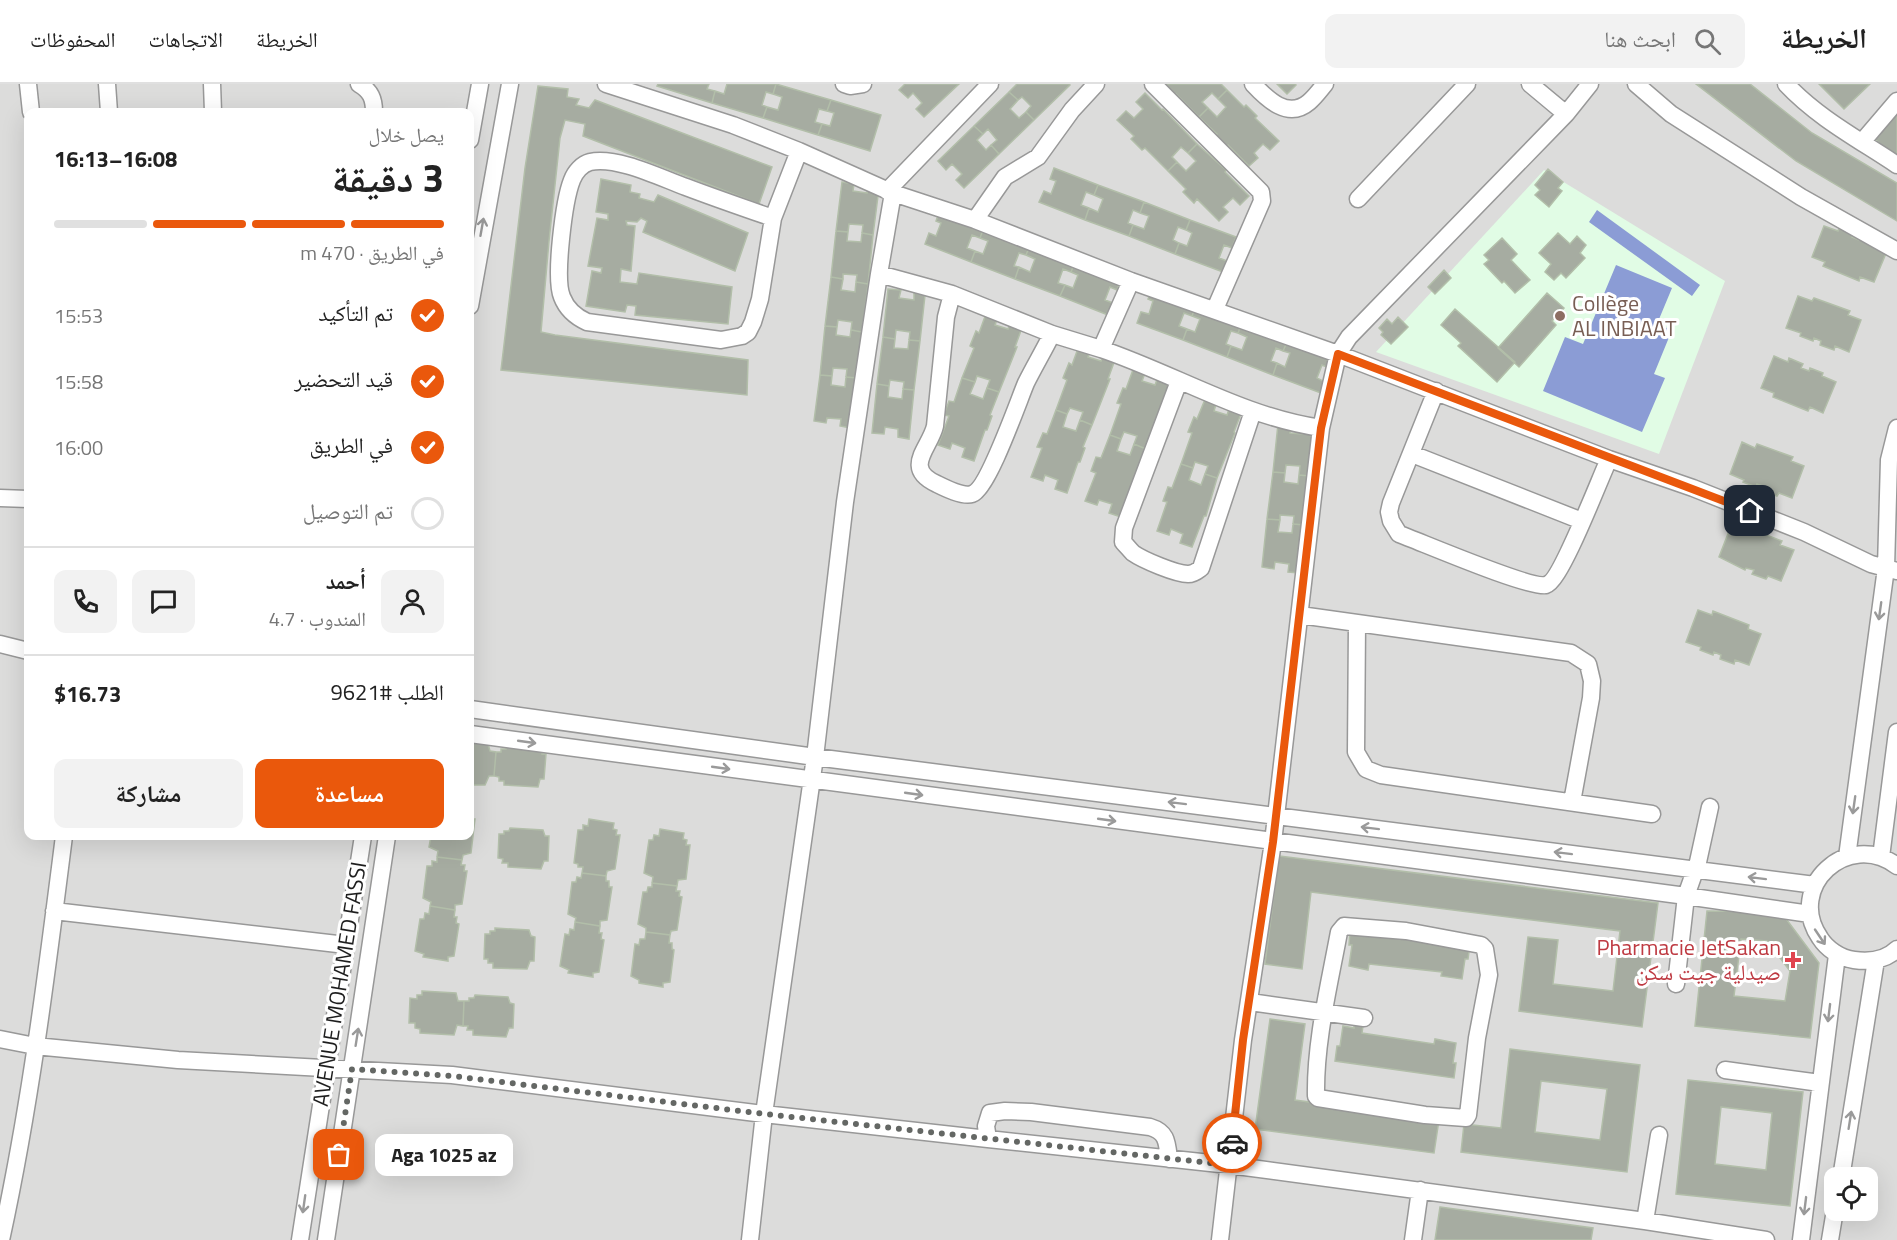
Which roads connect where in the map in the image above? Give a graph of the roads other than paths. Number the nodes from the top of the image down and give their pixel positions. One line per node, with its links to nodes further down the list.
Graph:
1 (28, 84): 21 (street)
2 (107, 84): 22 (street)
3 (212, 84): 23 (street)
4 (359, 84): 24 (street)
5 (480, 84): 26 (street)
6 (510, 84): 37 (street, one-way to 6)
7 (606, 84): 28 (street)
8 (844, 84): 9 (street)
9 (863, 84)
10 (990, 84): 30 (street)
11 (1096, 84): 33 (street)
12 (1153, 84): 39 (street)
13 (1253, 84): 14 (street)
14 (1325, 84)
15 (1467, 84): 31 (street)
16 (1530, 84): 25 (street)
17 (1590, 84): 25 (street)
18 (1636, 84): 34 (street)
19 (1785, 84): 27 (street)
20 (1897, 100): 27 (street)
21 (31, 108)
22 (109, 108)
23 (213, 108)
24 (374, 108)
25 (1566, 114): 42 (street)
26 (474, 118)
27 (1862, 142): 29 (street)
28 (799, 151): 30 (street); 32 (street)
29 (1897, 165)
30 (890, 192): 33 (street); 35 (street)
31 (1358, 200)
32 (772, 218): 32 (street)
33 (975, 220): 36 (street)
34 (1897, 251)
35 (879, 274): 38 (street); 61 (street)
36 (1131, 280): 39 (street); 41 (street)
37 (474, 284)
38 (952, 294): 40 (street); 40 (street)
39 (1215, 309): 42 (street)
40 (1052, 334): 41 (street)
41 (1101, 348): 43 (street)
42 (1338, 354): 44 (street); 46 (street)
43 (1179, 381): 45 (street); 45 (street)
44 (1436, 391): 48 (street); 49 (street)
45 (1253, 411): 46 (street)
46 (1321, 428): 54 (street)
47 (1897, 428): 53 (street)
48 (1412, 454): 52 (street); 52 (street)
49 (1608, 459): 52 (street); 53 (street)
50 (0, 498): 51 (street)
51 (24, 499)
52 (1582, 520)
53 (1892, 569): 71 (street, one-way to 71)
54 (1300, 615): 55 (street); 66 (street)
55 (1357, 623): 63 (street); 63 (street)
56 (0, 644): 57 (street)
57 (24, 650)
58 (474, 710): 61 (street)
59 (1897, 732): 72 (street)
60 (474, 735): 62 (street, one-way to 62)
61 (815, 757): 62 (street); 66 (street, one-way to 61)
62 (811, 780): 70 (street, one-way to 70); 93 (street)
63 (1572, 802): 65 (street)
64 (1710, 807): 74 (street)
65 (1652, 814)
66 (1276, 816): 70 (street); 74 (street, one-way to 66)
67 (63, 840): 77 (street)
68 (362, 840): 79 (street, AVENUE MOHAMED FASSI)
69 (386, 840): 90 (street, AVENUE MOHAMED FASSI, one-way to 69)
70 (1273, 842): 76 (street); 84 (street)
71 (1847, 857): 72 (street); 75 (street)
72 (1881, 857): 73 (street)
73 (1897, 866)
74 (1695, 870): 75 (street, one-way to 74); 76 (street)
75 (1815, 885): 78 (street)
76 (1686, 896): 78 (street); 83 (street)
77 (54, 911): 79 (street); 88 (street)
78 (1810, 914): 81 (street, one-way to 81)
79 (346, 945): 89 (street, AVENUE MOHAMED FASSI)
80 (1897, 949): 82 (street)
81 (1837, 955): 82 (street); 92 (street, one-way to 92)
82 (1876, 960): 98 (street, one-way to 82)
83 (1676, 984)
84 (1250, 1002): 85 (street); 97 (street)
85 (1324, 1013): 85 (street); 86 (street)
86 (1364, 1018)
87 (0, 1039): 88 (street)
88 (35, 1046): 89 (street); 102 (street)
89 (326, 1068): 90 (street); 103 (street, AVENUE MOHAMED FASSI, one-way to 103)
90 (352, 1069): 93 (street); 104 (street, AVENUE MOHAMED FASSI)
91 (1725, 1070): 92 (street)
92 (1820, 1083): 109 (street, one-way to 109)
93 (765, 1114): 95 (street); 105 (street)
94 (1659, 1135): 100 (street)
95 (988, 1139): 96 (street); 96 (street)
96 (1169, 1159): 97 (street)
97 (1229, 1165): 99 (street); 106 (street)
98 (1842, 1167)
99 (1420, 1190): 100 (street); 107 (street)
100 (1645, 1221): 108 (street)
101 (1833, 1221): 110 (street)
102 (1, 1240)
103 (300, 1240)
104 (326, 1240)
105 (750, 1240)
106 (1220, 1240)
107 (1413, 1240)
108 (1766, 1240)
109 (1801, 1240)
110 (1830, 1240)

